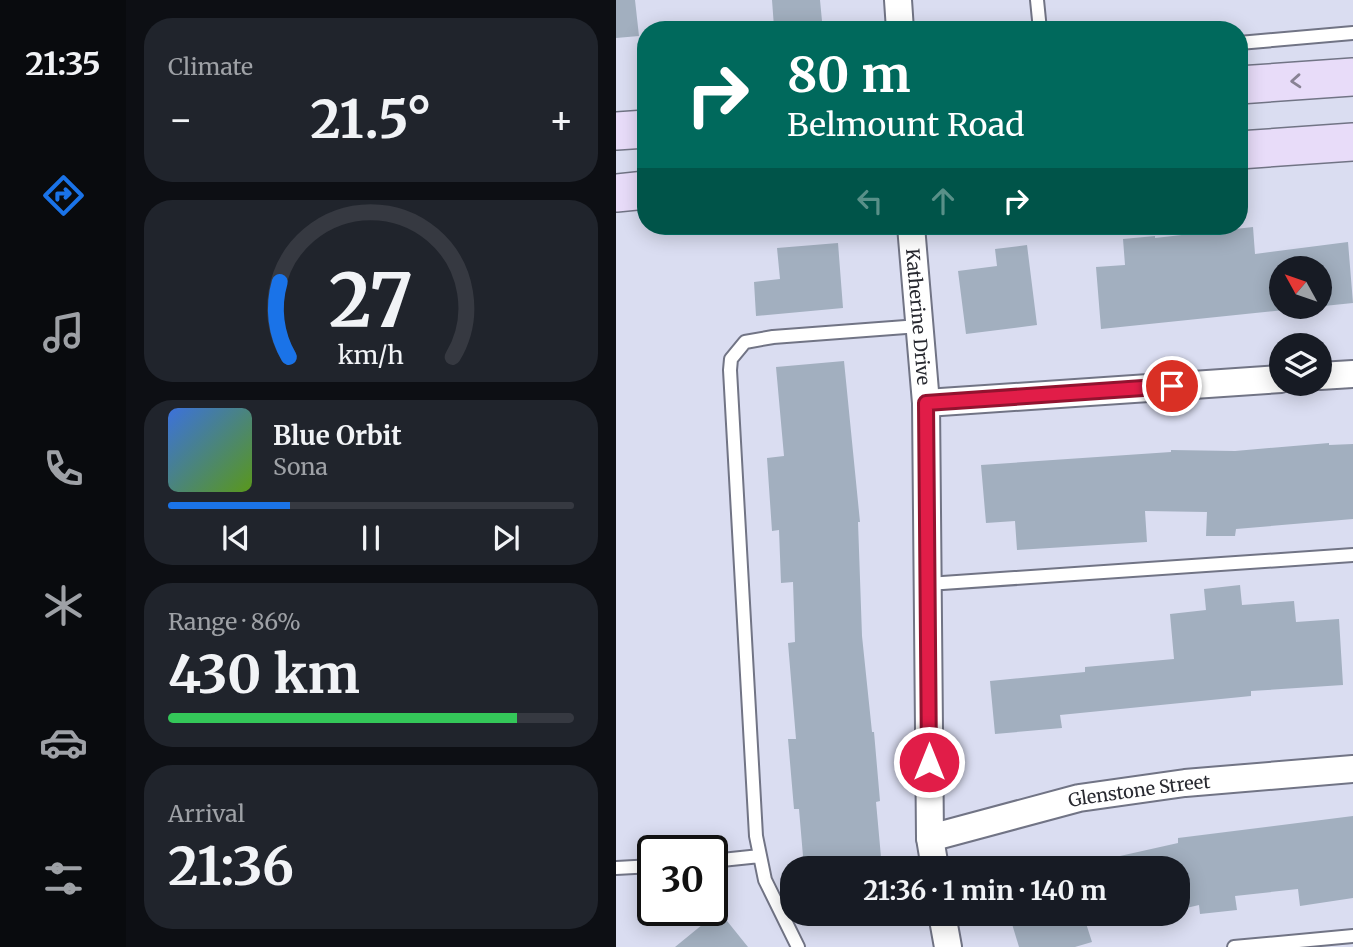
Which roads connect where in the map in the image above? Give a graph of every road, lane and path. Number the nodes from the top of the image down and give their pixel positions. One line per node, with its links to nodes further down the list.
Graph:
1 (898, 0): 3 (street)
2 (1037, 0): 4 (lane)
3 (899, 21)
4 (1039, 21)
5 (1353, 33): 6 (lane)
6 (1248, 42)
7 (1353, 77): 8 (main road, one-way to 8)
8 (1248, 84)
9 (637, 130): 10 (main road)
10 (616, 131)
11 (1353, 142): 12 (main road)
12 (1248, 149)
13 (637, 191): 14 (main road)
14 (616, 193)
15 (912, 235): 16 (street, Katherine Drive)
16 (919, 326): 20 (street, Katherine Drive); 25 (lane)
17 (1353, 373): 18 (street)
18 (1332, 375)
19 (1269, 380): 20 (street)
20 (926, 403): 22 (street, Katherine Drive)
21 (1353, 555): 22 (lane)
22 (928, 584): 24 (street, Katherine Drive)
23 (1353, 769): 24 (street, Glenstone Street)
24 (930, 838): 26 (street, Katherine Drive)
25 (760, 856): 27 (lane); 32 (lane)
26 (933, 856)
27 (728, 859)
28 (637, 867): 29 (lane)
29 (616, 868)
30 (944, 926): 33 (street)
31 (1353, 936): 34 (lane)
32 (798, 947)
33 (947, 947)
34 (1234, 947)

